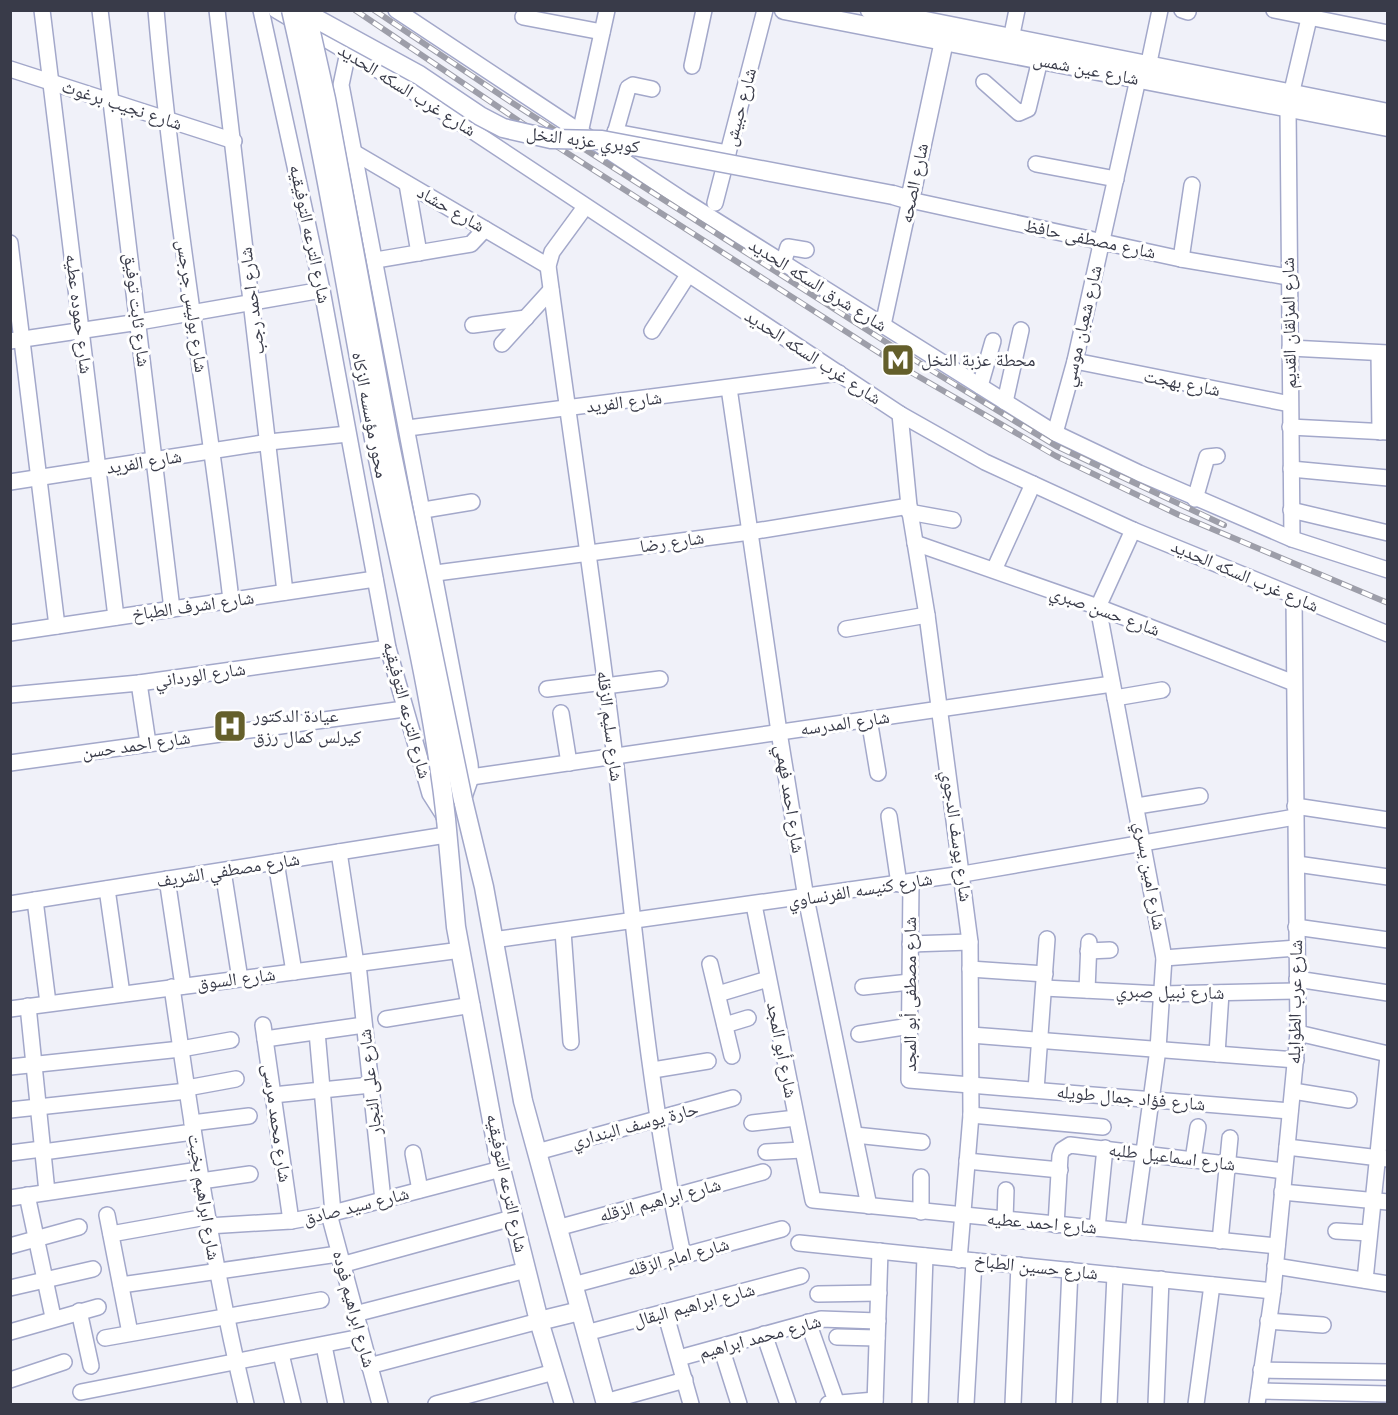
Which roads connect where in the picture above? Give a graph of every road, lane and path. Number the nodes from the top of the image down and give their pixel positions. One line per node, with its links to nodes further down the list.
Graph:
1 (42, 10): 30 (street, شارع حموده عطيه)
2 (100, 10): 33 (street, شارع ثابت توفيق)
3 (156, 10): 36 (street, شارع بوليس جرجس)
4 (217, 10): 40 (street, شارع احمد رجب)
5 (261, 10): 62 (street, شارع الترعه التوفيقيه)
6 (276, 10): 25 (street, شارع غرب السكه الحديد)
7 (291, 10): 155 (main road, محور مؤسسه الزكاه, bridge)
8 (301, 10): 48 (main road, كوبري عزبه النخل, bridge)
9 (306, 10): 150 (main road, محور مؤسسه الزكاه, bridge)
10 (396, 10): 39 (street, شارع شرق السكه الحديد)
11 (607, 10): 22 (street)
12 (705, 10): 27 (street)
13 (765, 10): 43 (street, شارع حبيش)
14 (784, 10): 21 (main road, شارع عين شمس)
15 (870, 10): 21 (main road, شارع عين شمس)
16 (1017, 10): 24 (street)
17 (1160, 10): 29 (street, شارع شعبان موسي)
18 (1274, 10): 19 (street)
19 (1310, 14): 23 (street); 34 (street, شارع المزلقان القديم)
20 (523, 17): 22 (street)
21 (945, 26): 24 (main road, شارع عين شمس); 26 (main road, شارع عين شمس); 48 (main road, شارع الصحه)
22 (602, 33): 39 (street)
23 (1388, 33)
24 (1011, 39): 29 (main road, شارع عين شمس)
25 (348, 52): 42 (street); 50 (street, شارع غرب السكه الحديد)
26 (1040, 60): 29 (main road, شارع عين شمس); 31 (street)
27 (692, 66)
28 (10, 69): 30 (street, شارع نجيب برغوث)
29 (1143, 73): 34 (main road, شارع عين شمس); 45 (street, شارع شعبان موسي)
30 (50, 82): 33 (street, شارع نجيب برغوث); 71 (street, شارع حموده عطيه)
31 (984, 82)
32 (652, 89): 38 (street)
33 (110, 101): 36 (street, شارع نجيب برغوث); 67 (street, شارع ثابت توفيق)
34 (1289, 101): 35 (main road, شارع عين شمس); 37 (main road, شارع عين شمس); 61 (street, شارع المزلقان القديم)
35 (1388, 113)
36 (165, 119): 40 (street, شارع نجيب برغوث); 65 (street, شارع بوليس جرجس)
37 (1388, 127)
38 (615, 132): 41 (street); 43 (street)
39 (580, 133): 41 (street, شارع شرق السكه الحديد)
40 (234, 141): 64 (street, شارع احمد رجب)
41 (610, 152): 58 (street, شارع شرق السكه الحديد)
42 (355, 153): 46 (street, شارع حشاد); 57 (street)
43 (728, 153): 49 (street, شارع حبيش)
44 (1036, 164): 45 (street)
45 (1116, 179): 52 (street, شارع شعبان موسي)
46 (407, 184): 51 (street, شارع حشاد); 55 (street)
47 (1192, 185): 56 (street)
48 (901, 197): 52 (street, شارع مصطفى حافظ); 69 (street, شارع الصحه)
49 (715, 203)
50 (585, 207): 59 (street); 60 (street, شارع غرب السكه الحديد)
51 (485, 229): 55 (street); 59 (street, شارع حشاد)
52 (1102, 242): 56 (street, شارع مصطفى حافظ); 78 (street, شارع شعبان موسي)
53 (10, 243): 73 (street)
54 (806, 250): 58 (street)
55 (419, 253): 57 (street)
56 (1181, 259): 61 (street, شارع مصطفى حافظ)
57 (376, 260): 88 (street)
58 (783, 264): 69 (street, شارع شرق السكه الحديد)
59 (548, 266): 63 (street, شارع سليم الزقله)
60 (688, 275): 72 (street); 79 (street, شارع غرب السكه الحديد)
61 (1288, 278): 76 (street, شارع المزلقان القديم)
62 (322, 290): 64 (street); 91 (street, شارع الترعه التوفيقيه)
63 (551, 291): 66 (street); 85 (street, شارع سليم الزقله)
64 (252, 302): 65 (street); 92 (street, شارع احمد رجب)
65 (193, 313): 67 (street); 93 (street, شارع بوليس جرجس)
66 (526, 318): 68 (street); 75 (street)
67 (139, 322): 71 (street); 95 (street, شارع ثابت توفيق)
68 (473, 325)
69 (883, 325): 81 (street, شارع شرق السكه الحديد)
70 (1021, 330): 83 (street)
71 (82, 331): 73 (street); 96 (street, شارع حموده عطيه)
72 (652, 332)
73 (17, 340): 98 (street)
74 (993, 341): 81 (street)
75 (502, 344)
76 (1290, 348): 77 (street); 84 (street, شارع المزلقان القديم)
77 (1383, 353): 80 (street)
78 (1075, 361): 84 (street, شارع بهجت); 90 (street, شارع شعبان موسي)
79 (838, 373): 82 (street, شارع الفريد); 86 (street, شارع غرب السكه الحديد)
80 (1384, 384): 89 (street)
81 (981, 386): 83 (street, شارع شرق السكه الحديد)
82 (729, 388): 85 (street, شارع الفريد); 109 (street, شارع احمد فهمي)
83 (1005, 402): 90 (street, شارع شرق السكه الحديد)
84 (1290, 404): 87 (street, شارع المزلقان القديم)
85 (567, 410): 88 (street, شارع الفريد); 113 (street, شارع سليم الزقله)
86 (900, 414): 101 (street, شارع غرب السكه الحديد); 104 (street, شارع يوسف الدجوي)
87 (1290, 427): 89 (street); 97 (street, شارع المزلقان القديم)
88 (408, 428): 105 (street)
89 (1384, 432)
90 (1055, 433): 102 (street, شارع شرق السكه الحديد)
91 (348, 434): 92 (street, شارع الفريد); 117 (street, شارع الترعه التوفيقيه)
92 (269, 442): 93 (street, شارع الفريد); 118 (street, شارع احمد رجب)
93 (214, 451): 95 (street, شارع الفريد); 120 (street, شارع بوليس جرجس)
94 (1217, 456): 102 (street)
95 (156, 460): 96 (street, شارع الفريد); 122 (street, شارع ثابت توفيق)
96 (99, 468): 98 (street, شارع الفريد); 124 (street, شارع حموده عطيه)
97 (1291, 469): 99 (street); 106 (street, شارع المزلقان القديم)
98 (40, 478): 100 (street, شارع الفريد); 125 (street)
99 (1388, 478)
100 (10, 482)
101 (1033, 484): 108 (street, شارع غرب السكه الحديد); 114 (street)
102 (1195, 498): 111 (street, شارع شرق السكه الحديد)
103 (472, 502): 105 (street)
104 (909, 509): 107 (street, شارع رضا); 109 (street, شارع رضا); 112 (street, شارع يوسف الدجوي)
105 (424, 510): 116 (street)
106 (1291, 510): 110 (street); 111 (street, شارع المزلقان القديم)
107 (953, 520)
108 (1133, 530): 119 (street, شارع غرب السكه الحديد); 121 (street)
109 (750, 532): 113 (street, شارع رضا); 142 (street, شارع احمد فهمي)
110 (1388, 533)
111 (1292, 539): 115 (street, شارع شرق السكه الحديد)
112 (915, 543): 114 (street, شارع حسن صبري); 123 (street, شارع يوسف الدجوي)
113 (587, 553): 116 (street, شارع رضا); 133 (street, شارع سليم الزقله)
114 (994, 570): 121 (street, شارع حسن صبري)
115 (1388, 570)
116 (436, 573): 148 (street)
117 (375, 579): 118 (street, شارع اشرف الطباخ); 129 (street, شارع الترعه التوفيقيه)
118 (285, 592): 120 (street, شارع اشرف الطباخ)
119 (1294, 597): 128 (street, شارع غرب السكه الحديد); 131 (street, شارع عرب الطوايله)
120 (231, 600): 122 (street, شارع اشرف الطباخ)
121 (1098, 608): 131 (street, شارع حسن صبري); 136 (street, شارع امين يسري)
122 (172, 609): 124 (street, شارع اشرف الطباخ)
123 (927, 615): 126 (street); 139 (street, شارع يوسف الدجوي)
124 (116, 617): 125 (street, شارع اشرف الطباخ)
125 (57, 626): 127 (street, شارع اشرف الطباخ)
126 (846, 629)
127 (10, 633)
128 (1388, 634)
129 (388, 648): 132 (street, شارع الورداني); 138 (street, شارع الترعه التوفيقيه)
130 (660, 679): 133 (street)
131 (1294, 683): 152 (street, شارع عرب الطوايله)
132 (139, 684): 137 (street, شارع الورداني); 143 (street)
133 (605, 684): 134 (street); 144 (street, شارع سليم الزقله)
134 (548, 690)
135 (1162, 690): 136 (street, شارع المدرسه)
136 (1113, 691): 139 (street, شارع المدرسه); 151 (street, شارع امين يسري)
137 (10, 695)
138 (405, 709): 143 (street, شارع احمد حسن); 155 (street, شارع الترعه التوفيقيه)
139 (939, 709): 141 (street, شارع المدرسه); 161 (street, شارع يوسف الدجوي)
140 (561, 713): 146 (street)
141 (869, 719): 142 (street, شارع المدرسه); 147 (street)
142 (779, 732): 144 (street, شارع المدرسه); 166 (street, شارع احمد فهمي)
143 (148, 743): 145 (street, شارع احمد حسن)
144 (614, 756): 146 (street, شارع المدرسه); 170 (street, شارع سليم الزقله)
145 (10, 763)
146 (569, 763): 148 (street, شارع المدرسه)
147 (878, 773)
148 (471, 777): 150 (street)
149 (1200, 796): 151 (street)
150 (463, 800): 174 (main road, شارع الترعه التوفيقيه)
151 (1137, 806): 156 (street, شارع امين يسري)
152 (1295, 811): 154 (street, شارع كنيسه الفرنساوي); 156 (street, شارع كنيسه الفرنساوي); 159 (street, شارع عرب الطوايله)
153 (889, 816): 164 (street, شارع مصطفى أبو المجد)
154 (1388, 820)
155 (446, 827): 157 (street, شارع مصطفي الشريف); 179 (main road, شارع الترعه التوفيقيه)
156 (1144, 843): 161 (street, شارع كنيسه الفرنساوي); 181 (street, شارع امين يسري)
157 (339, 852): 158 (street, شارع مصطفي الشريف); 183 (street, شارع على النجار)
158 (276, 862): 160 (street, شارع مصطفي الشريف); 185 (street)
159 (1297, 864): 162 (street); 171 (street, شارع عرب الطوايله)
160 (223, 871): 163 (street, شارع مصطفي الشريف); 186 (street)
161 (963, 874): 164 (street, شارع كنيسه الفرنساوي); 176 (street, شارع يوسف الدجوي)
162 (1388, 877)
163 (167, 879): 165 (street, شارع مصطفي الشريف); 191 (street, شارع ابراهيم بخيت)
164 (905, 883): 166 (street, شارع كنيسه الفرنساوي); 177 (street, شارع مصطفى أبو المجد)
165 (107, 889): 167 (street, شارع مصطفي الشريف); 196 (street)
166 (806, 898): 169 (street, شارع كنيسه الفرنساوي); 248 (street, شارع احمد فهمي)
167 (35, 900): 168 (street, شارع مصطفي الشريف); 199 (street)
168 (10, 904)
169 (754, 905): 170 (street, شارع كنيسه الفرنساوي); 187 (street, شارع أبو المجد)
170 (633, 922): 172 (street, شارع كنيسه الفرنساوي); 224 (street, شارع سليم الزقله)
171 (1296, 927): 175 (street); 178 (street, شارع عرب الطوايله)
172 (563, 931): 174 (street, شارع كنيسه الفرنساوي); 214 (street)
173 (1047, 939): 188 (street)
174 (494, 940): 236 (main road, شارع الترعه التوفيقيه)
175 (1388, 940)
176 (970, 942): 177 (street); 184 (street, شارع يوسف الدجوي)
177 (910, 944): 189 (street, شارع مصطفى أبو المجد)
178 (1297, 948): 181 (street); 190 (street, شارع عرب الطوايله)
179 (460, 950): 183 (street, شارع السوق); 200 (main road, شارع الترعه التوفيقيه)
180 (1110, 950): 193 (street)
181 (1164, 958): 198 (street, شارع امين يسري)
182 (710, 963): 197 (street)
183 (357, 964): 185 (street, شارع السوق); 206 (street, شارع على النجار)
184 (970, 969): 188 (street, شارع نبيل صبري); 211 (street, شارع يوسف الدجوي)
185 (294, 972): 186 (street, شارع السوق)
186 (240, 979): 191 (street, شارع السوق)
187 (768, 979): 197 (street); 244 (street, شارع أبو المجد)
188 (1044, 981): 193 (street, شارع نبيل صبري); 213 (street)
189 (910, 982): 192 (street); 207 (street, شارع مصطفى أبو المجد)
190 (1297, 985): 194 (street, شارع نبيل صبري); 195 (street, شارع نبيل صبري); 209 (street, شارع عرب الطوايله)
191 (177, 987): 196 (street, شارع السوق); 215 (street, شارع ابراهيم بخيت)
192 (863, 987)
193 (1087, 990): 198 (street, شارع نبيل صبري)
194 (1221, 993): 198 (street, شارع نبيل صبري); 217 (street)
195 (1388, 993)
196 (122, 994): 199 (street, شارع السوق)
197 (718, 994): 205 (street)
198 (1162, 994): 216 (street, شارع امين يسري)
199 (48, 1003): 201 (street, شارع السوق)
200 (471, 1005): 204 (street); 238 (main road, شارع الترعه التوفيقيه)
201 (28, 1006): 202 (street, شارع السوق); 222 (street)
202 (10, 1009)
203 (748, 1018): 205 (street)
204 (386, 1019)
205 (725, 1025): 219 (street)
206 (364, 1026): 208 (street); 227 (street, شارع على النجار)
207 (910, 1026): 210 (street); 226 (street, شارع مصطفى أبو المجد)
208 (317, 1032): 229 (street, شارع ابراهيم فوده); 232 (street, شارع محمد مرسى)
209 (1298, 1033): 218 (street); 220 (street, شارع عرب الطوايله)
210 (859, 1034)
211 (971, 1035): 213 (street); 226 (street, شارع يوسف الدجوي)
212 (231, 1040): 215 (street)
213 (1040, 1040): 216 (street); 230 (street)
214 (571, 1042)
215 (181, 1049): 222 (street); 228 (street, شارع ابراهيم بخيت)
216 (1158, 1050): 217 (street); 234 (street, شارع امين يسري)
217 (1217, 1054): 220 (street)
218 (1388, 1055): 260 (street)
219 (732, 1056)
220 (1296, 1060): 231 (street, شارع عرب الطوايله)
221 (708, 1061): 224 (street)
222 (34, 1064): 223 (street); 237 (street)
223 (10, 1067)
224 (653, 1070): 243 (street, شارع سليم الزقله)
225 (236, 1079): 228 (street)
226 (971, 1084): 230 (street, شارع فؤاد جمال طويله); 241 (street, شارع يوسف الدجوي)
227 (370, 1085): 229 (street); 279 (street, شارع على النجار)
228 (187, 1089): 237 (street); 247 (street, شارع ابراهيم بخيت)
229 (322, 1090): 232 (street); 283 (street, شارع ابراهيم فوده)
230 (1036, 1090): 234 (street, شارع فؤاد جمال طويله)
231 (1293, 1091): 235 (street); 240 (street, شارع عرب الطوايله)
232 (273, 1095): 288 (street, شارع محمد مرسى)
233 (733, 1098): 243 (street, حارة يوسف البنداري)
234 (1151, 1100): 240 (street, شارع فؤاد جمال طويله); 259 (street, شارع امين يسري)
235 (1349, 1100)
236 (523, 1101): 238 (main road); 255 (main road, شارع الترعه التوفيقيه)
237 (38, 1107): 239 (street); 253 (street)
238 (491, 1108): 264 (main road, شارع الترعه التوفيقيه)
239 (10, 1110)
240 (1290, 1111): 251 (street, شارع عرب الطوايله)
241 (971, 1115): 252 (street); 262 (street, شارع يوسف الدجوي)
242 (249, 1116): 247 (street)
243 (660, 1118): 255 (street, حارة يوسف البنداري); 277 (street, شارع سليم الزقله)
244 (796, 1118): 245 (street); 254 (street, شارع أبو المجد)
245 (753, 1123)
246 (1198, 1127): 261 (street)
247 (192, 1128): 253 (street); 269 (street, شارع ابراهيم بخيت)
248 (855, 1135): 250 (street); 281 (street, شارع احمد فهمي)
249 (1230, 1138): 263 (street)
250 (922, 1142)
251 (1287, 1147): 260 (street); 266 (street, شارع عرب الطوايله)
252 (1103, 1148): 259 (street, شارع اسماعيل طلبه); 265 (street, شارع اسماعيل طلبه); 293 (street)
253 (43, 1150): 257 (street); 273 (street)
254 (802, 1150): 256 (street); 276 (street, شارع أبو المجد)
255 (537, 1152): 292 (main road, شارع الترعه التوفيقيه)
256 (766, 1152)
257 (10, 1153)
258 (412, 1153): 271 (street)
259 (1144, 1153): 261 (street, شارع اسماعيل طلبه); 296 (street, شارع امين يسري)
260 (1382, 1158): 280 (street)
261 (1193, 1160): 263 (street, شارع اسماعيل طلبه)
262 (967, 1161): 265 (street); 285 (street, شارع يوسف الدجوي)
263 (1227, 1164): 266 (street, شارع اسماعيل طلبه); 300 (street)
264 (501, 1169): 271 (street, شارع سيد صادق); 286 (main road, شارع الترعه التوفيقيه)
265 (1060, 1170): 290 (street)
266 (1284, 1171): 274 (street, شارع عرب الطوايله)
267 (763, 1172): 277 (street, شارع ابراهيم الزقله)
268 (250, 1174): 269 (street)
269 (200, 1176): 273 (street); 289 (street, شارع ابراهيم بخيت)
270 (921, 1177): 282 (street)
271 (420, 1190): 279 (street, شارع سيد صادق)
272 (1006, 1190): 287 (street)
273 (47, 1192): 275 (street)
274 (1282, 1192): 280 (street); 303 (street, شارع عرب الطوايله)
275 (27, 1195): 278 (street); 299 (street)
276 (811, 1195): 281 (street, شارع احمد عطيه)
277 (671, 1197): 292 (street, شارع ابراهيم الزقله); 305 (street, شارع سليم الزقله)
278 (10, 1198)
279 (382, 1200): 283 (street, شارع سيد صادق)
280 (1380, 1201): 297 (street)
281 (869, 1206): 282 (street, شارع احمد عطيه)
282 (921, 1212): 285 (street, شارع احمد عطيه)
283 (331, 1213): 288 (street, شارع سيد صادق); 307 (street, شارع ابراهيم فوده)
284 (107, 1215): 298 (street)
285 (962, 1216): 287 (street, شارع احمد عطيه); 308 (street, شارع يوسف الدجوي)
286 (513, 1218): 307 (street); 313 (main road, شارع الترعه التوفيقيه)
287 (1005, 1220): 290 (street, شارع احمد عطيه)
288 (291, 1221): 289 (street, شارع سيد صادق)
289 (207, 1222): 298 (street, شارع سيد صادق); 312 (street, شارع ابراهيم بخيت)
290 (1056, 1224): 293 (street, شارع احمد عطيه)
291 (79, 1227): 299 (street)
292 (557, 1227): 323 (main road, شارع الترعه التوفيقيه)
293 (1097, 1228): 296 (street, شارع احمد عطيه)
294 (782, 1230): 305 (street, شارع امام الزقله)
295 (1336, 1231): 297 (street)
296 (1133, 1232): 300 (street, شارع احمد عطيه)
297 (1369, 1233): 319 (street)
298 (111, 1234): 322 (street)
299 (36, 1239): 302 (street); 317 (street)
300 (1220, 1241): 303 (street, شارع احمد عطيه)
301 (799, 1243): 304 (street, شارع حسين الطباخ)
302 (10, 1246)
303 (1277, 1246): 310 (street, شارع عرب الطوايله)
304 (880, 1251): 306 (street, شارع حسين الطباخ); 326 (street)
305 (683, 1256): 323 (street, شارع امام الزقله)
306 (925, 1256): 308 (street, شارع حسين الطباخ); 377 (street)
307 (340, 1260): 312 (street); 333 (street, شارع ابراهيم فوده)
308 (966, 1260): 309 (street, شارع حسين الطباخ); 378 (street, شارع يوسف الدجوي)
309 (1019, 1265): 314 (street, شارع حسين الطباخ); 379 (street)
310 (1275, 1266): 319 (street); 325 (street, شارع عرب الطوايله)
311 (93, 1269): 317 (street)
312 (216, 1270): 322 (street); 335 (street, شارع ابراهيم بخيت)
313 (526, 1270): 333 (street); 336 (main road, شارع الترعه التوفيقيه)
314 (1070, 1270): 315 (street, شارع حسين الطباخ); 380 (street)
315 (1115, 1275): 318 (street, شارع حسين الطباخ); 381 (street)
316 (801, 1276): 332 (street, شارع ابراهيم البقال)
317 (45, 1280): 324 (street); 334 (street)
318 (1161, 1280): 320 (street, شارع حسين الطباخ); 382 (street)
319 (1365, 1280): 321 (street)
320 (1212, 1284): 325 (street, شارع حسين الطباخ); 383 (street)
321 (1388, 1284)
322 (121, 1285): 342 (street)
323 (573, 1285): 331 (main road, شارع الترعه التوفيقيه)
324 (10, 1288)
325 (1273, 1291): 338 (street, شارع عرب الطوايله)
326 (879, 1293): 327 (street); 337 (street)
327 (818, 1294)
328 (321, 1300): 335 (street)
329 (98, 1307): 330 (street)
330 (79, 1311): 334 (street); 355 (street)
331 (580, 1311): 336 (main road); 343 (main road, شارع الترعه التوفيقيه)
332 (665, 1312): 343 (street, شارع ابراهيم البقال); 352 (street)
333 (355, 1314): 345 (street, شارع ابراهيم فوده)
334 (52, 1317): 341 (street)
335 (225, 1317): 342 (street); 354 (street, شارع ابراهيم بخيت)
336 (539, 1321): 356 (street); 358 (main road, شارع الترعه التوفيقيه)
337 (878, 1321): 339 (street, شارع محمد ابراهيم); 348 (street)
338 (1268, 1321): 340 (street); 357 (street, شارع عرب الطوايله)
339 (808, 1322): 344 (street, شارع محمد ابراهيم); 376 (street)
340 (1323, 1325)
341 (10, 1332)
342 (130, 1333): 347 (street)
343 (586, 1333): 366 (main road, شارع الترعه التوفيقيه)
344 (764, 1334): 350 (street, شارع محمد ابراهيم); 375 (street)
345 (361, 1337): 349 (street); 356 (street, شارع ابراهيم فوده)
346 (837, 1337): 348 (street)
347 (105, 1338)
348 (877, 1338): 365 (street)
349 (324, 1346): 351 (street); 369 (street)
350 (721, 1347): 352 (street, شارع محمد ابراهيم); 374 (street)
351 (281, 1354): 354 (street); 368 (street)
352 (679, 1359): 361 (street)
353 (64, 1362): 360 (street)
354 (236, 1362): 362 (street); 367 (street, شارع ابراهيم بخيت)
355 (91, 1366)
356 (369, 1366): 370 (street, شارع ابراهيم فوده)
357 (1261, 1370): 359 (street); 364 (street, شارع عرب الطوايله)
358 (554, 1372): 371 (street); 372 (main road, شارع الترعه التوفيقيه)
359 (1388, 1372)
360 (10, 1380)
361 (685, 1380): 366 (street); 373 (street)
362 (81, 1392)
363 (1388, 1395): 364 (street)
364 (1258, 1398)
365 (875, 1402): 376 (street)
366 (605, 1403)
367 (246, 1404)
368 (292, 1404)
369 (336, 1404)
370 (380, 1404)
371 (436, 1404)
372 (564, 1404)
373 (691, 1404)
374 (739, 1404)
375 (788, 1404)
376 (832, 1404)
377 (920, 1404)
378 (966, 1404)
379 (1013, 1404)
380 (1064, 1404)
381 (1109, 1404)
382 (1155, 1404)
383 (1196, 1404)

